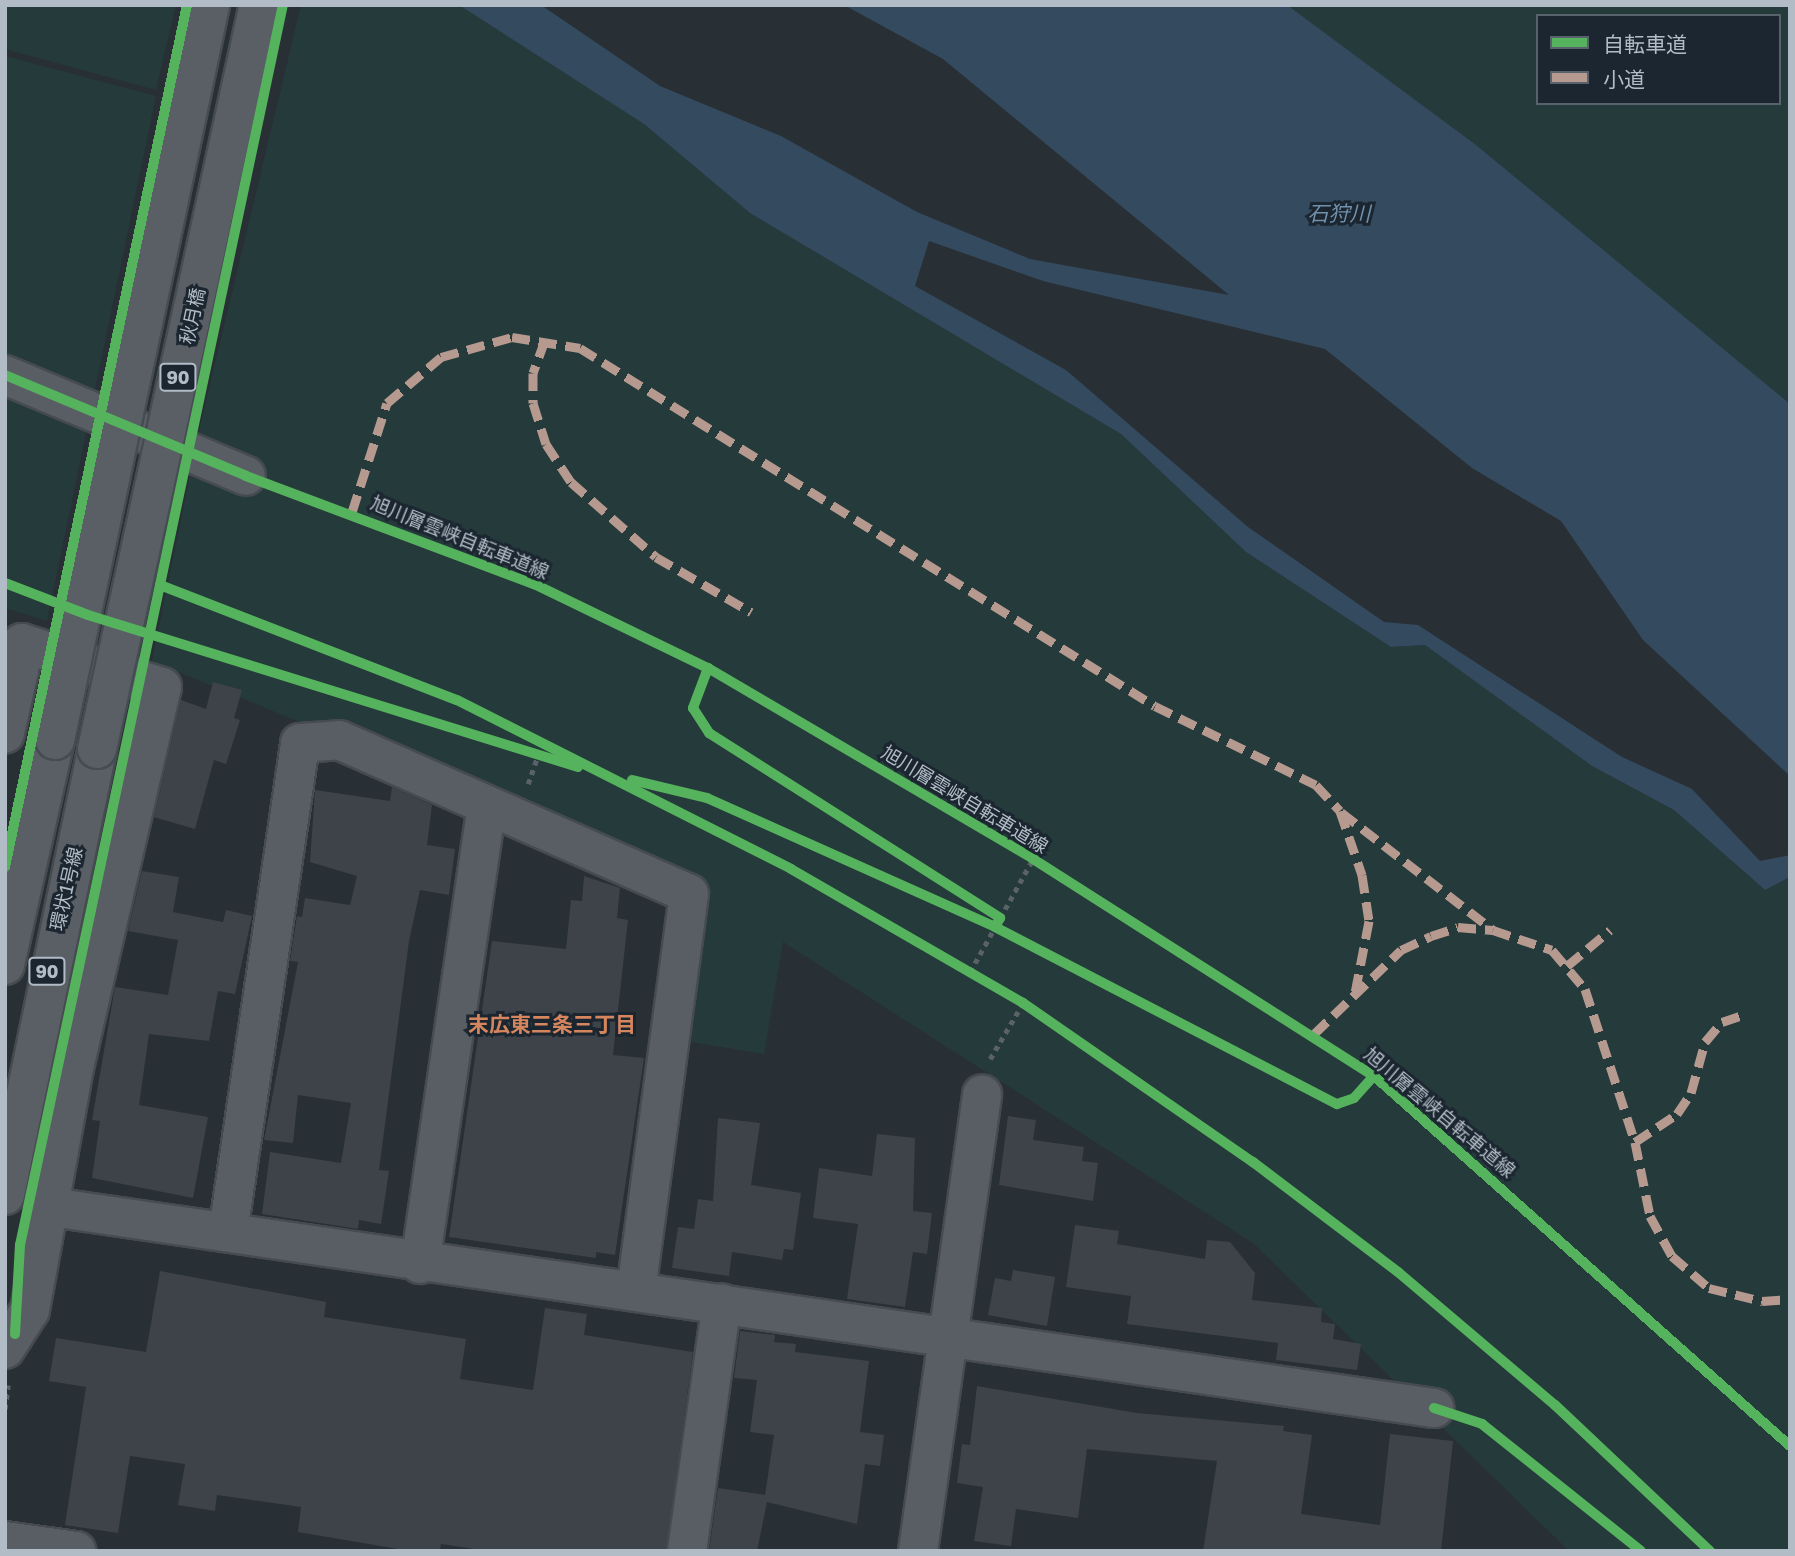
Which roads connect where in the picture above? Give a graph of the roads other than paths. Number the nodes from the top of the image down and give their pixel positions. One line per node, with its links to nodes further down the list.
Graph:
1 (210, 5): 9 (main road, 90, bridge)
2 (259, 5): 7 (main road, 秋月橋 / 90, bridge)
3 (5, 375): 4 (street)
4 (246, 476)
5 (12, 669): 6 (street); 12 (street)
6 (5, 733)
7 (97, 749): 11 (main road, 環状1号線 / 90)
8 (487, 806): 13 (street); 14 (street); 15 (street)
9 (5, 965)
10 (982, 1094): 17 (street)
11 (5, 1195)
12 (51, 1207): 13 (street); 18 (street)
13 (229, 1232): 14 (street)
14 (420, 1265): 15 (street)
15 (636, 1291): 16 (street)
16 (722, 1303): 17 (street); 22 (street)
17 (951, 1336): 19 (street); 23 (street)
18 (5, 1349)
19 (1434, 1408)
20 (5, 1541): 21 (street)
21 (76, 1551)
22 (687, 1551)
23 (918, 1551)

